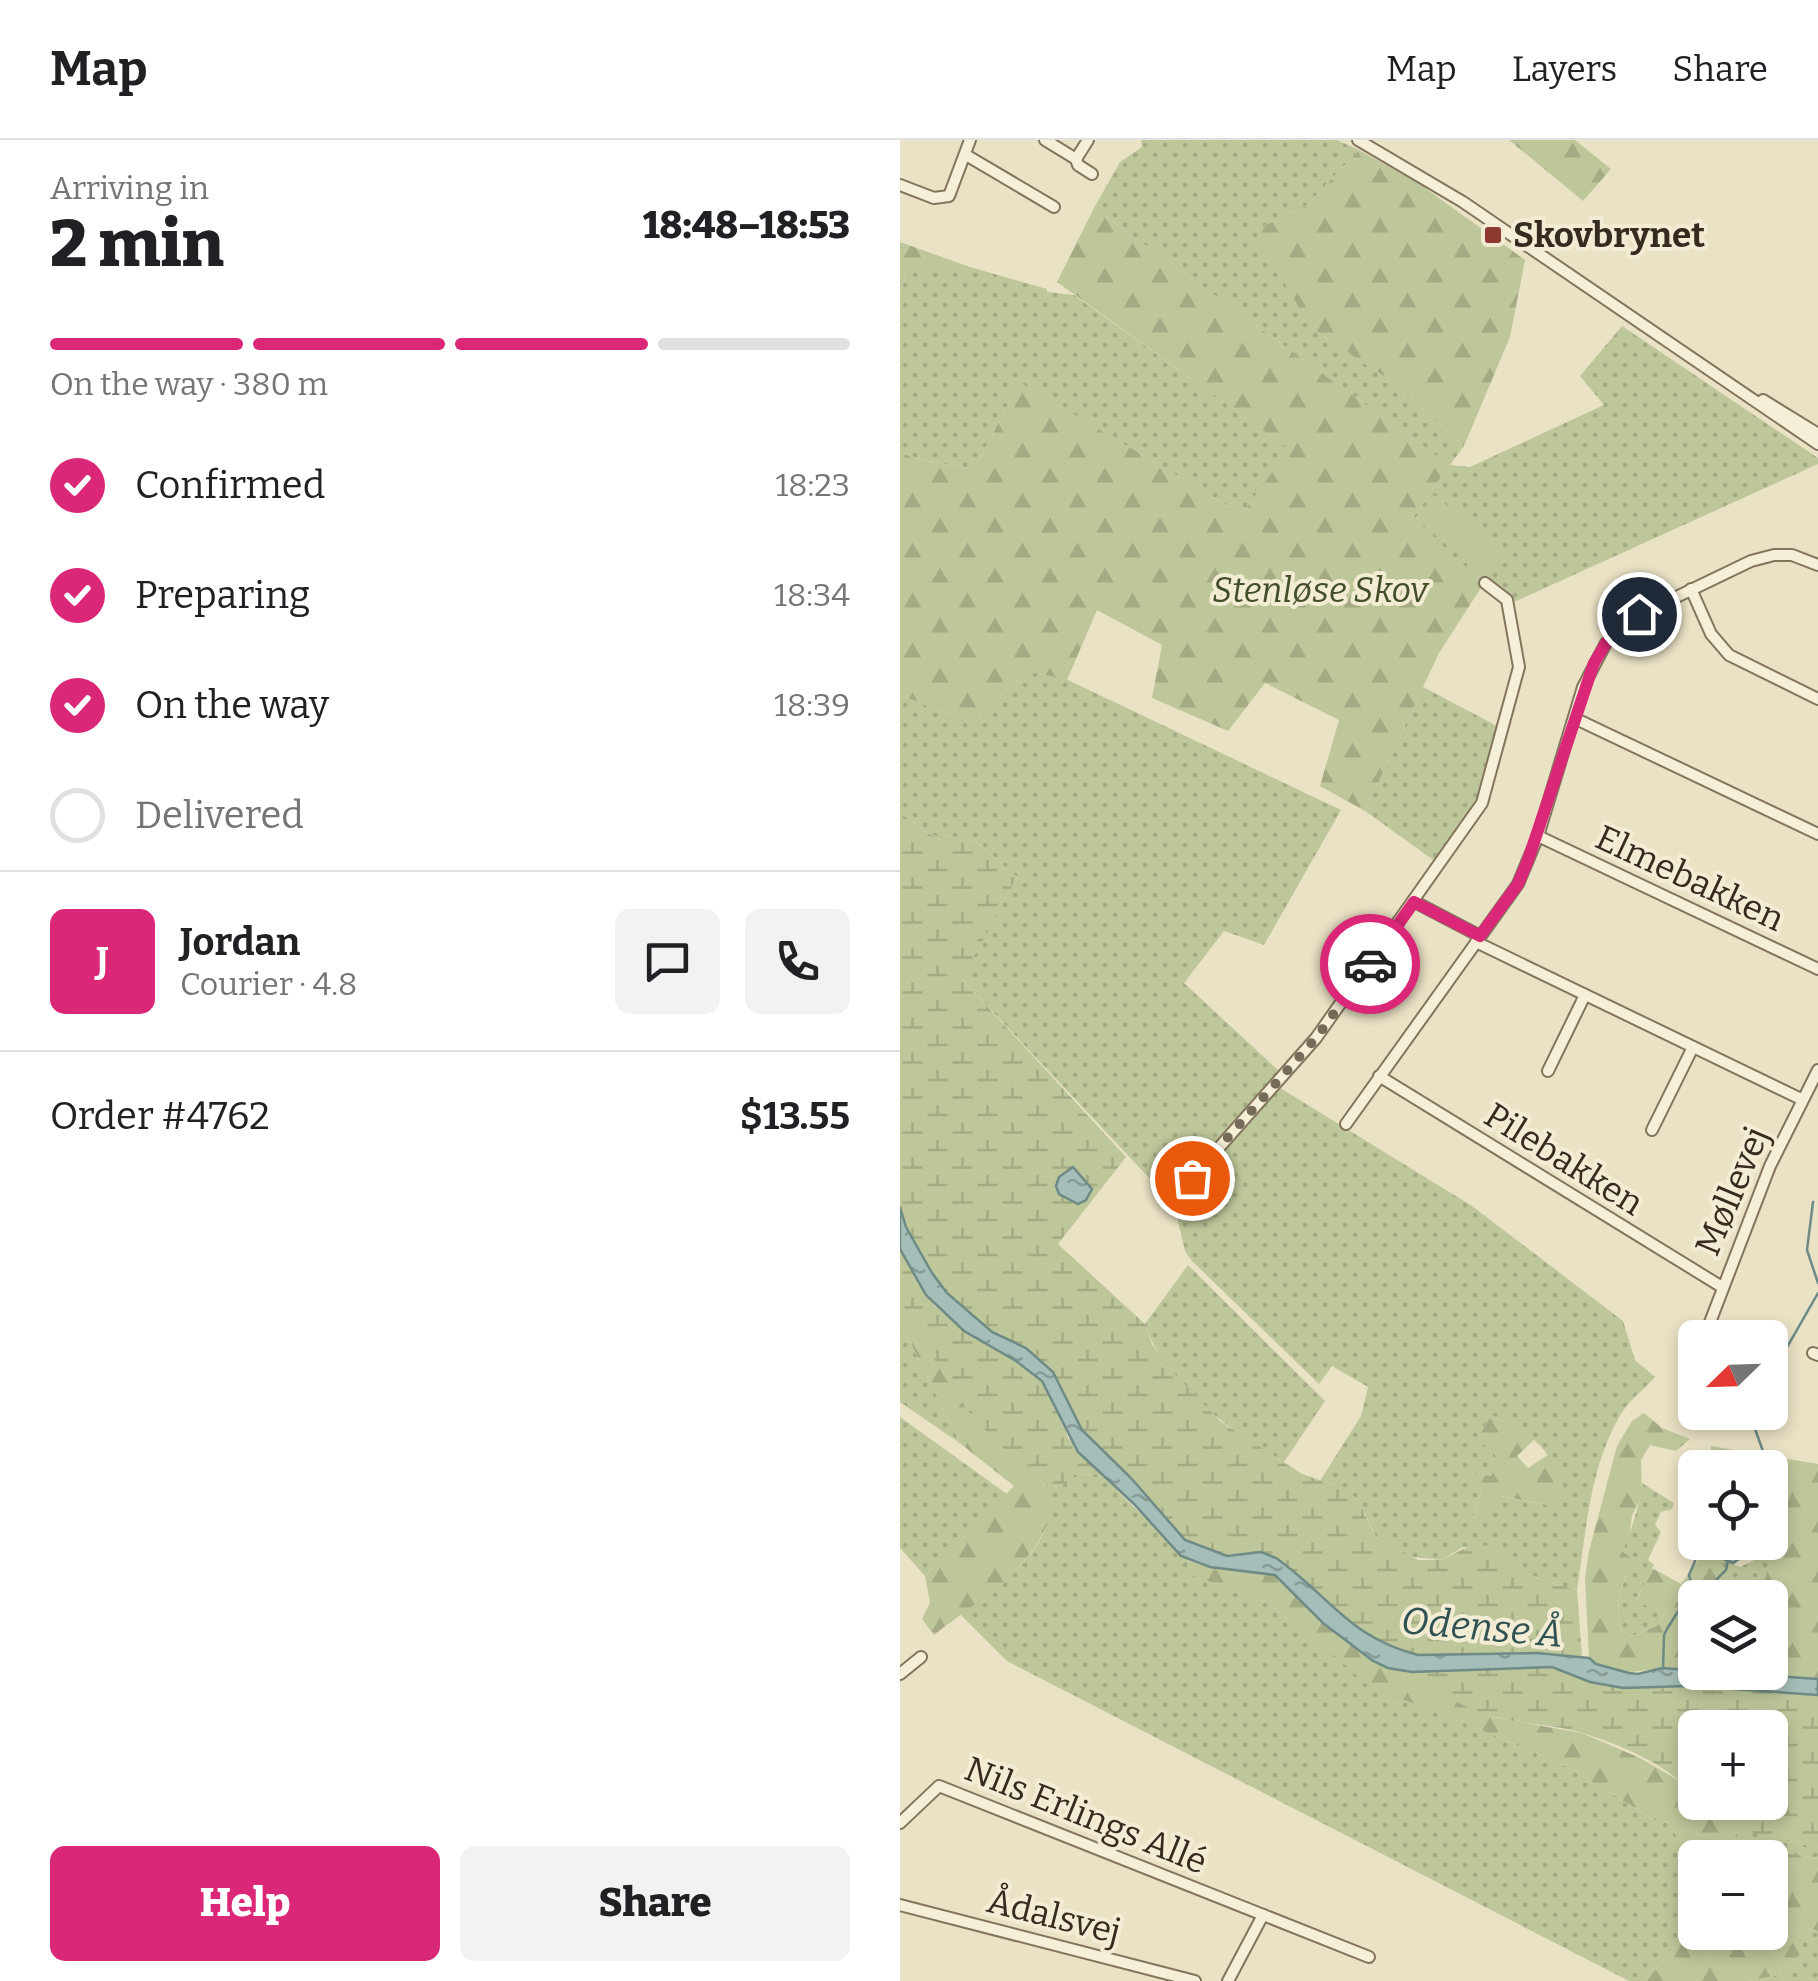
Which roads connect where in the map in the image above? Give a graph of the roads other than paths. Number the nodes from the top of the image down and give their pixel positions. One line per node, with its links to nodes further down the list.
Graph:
1 (970, 140): 5 (street)
2 (1045, 140): 6 (street)
3 (1088, 140): 6 (street)
4 (1358, 140): 10 (street)
5 (966, 155): 8 (street); 9 (street)
6 (1076, 159): 7 (street)
7 (1092, 174)
8 (900, 185)
9 (1054, 207)
10 (1714, 374): 11 (street); 12 (street)
11 (1818, 434)
12 (1818, 444)
13 (1818, 565): 15 (street)
14 (1485, 583): 20 (street)
15 (1690, 590): 16 (street); 17 (street)
16 (1818, 699)
17 (1574, 718): 18 (street); 19 (street)
18 (1818, 834)
19 (1538, 836): 21 (street); 22 (street, Elmebakken)
20 (1414, 902): 21 (street); 31 (street)
21 (1478, 939): 23 (street); 27 (street)
22 (1818, 969)
23 (1585, 995): 24 (street); 26 (street)
24 (1693, 1047): 28 (street); 30 (street)
25 (1818, 1070): 28 (street, Møllevej)
26 (1548, 1071)
27 (1379, 1076): 29 (street); 32 (street, Pilebakken)
28 (1801, 1099): 32 (street, Møllevej)
29 (1346, 1124)
30 (1652, 1130)
31 (1170, 1203)
32 (1722, 1287): 33 (street, Møllevej)
33 (1710, 1320)
34 (921, 1657): 35 (street)
35 (900, 1674)
36 (900, 1824): 38 (street, Nils Erlings Allé)
37 (900, 1905): 40 (street, Ådalsvej)
38 (1262, 1914): 39 (street, Nils Erlings Allé); 41 (street)
39 (1369, 1957)
40 (1195, 1981)
41 (1228, 1981)

